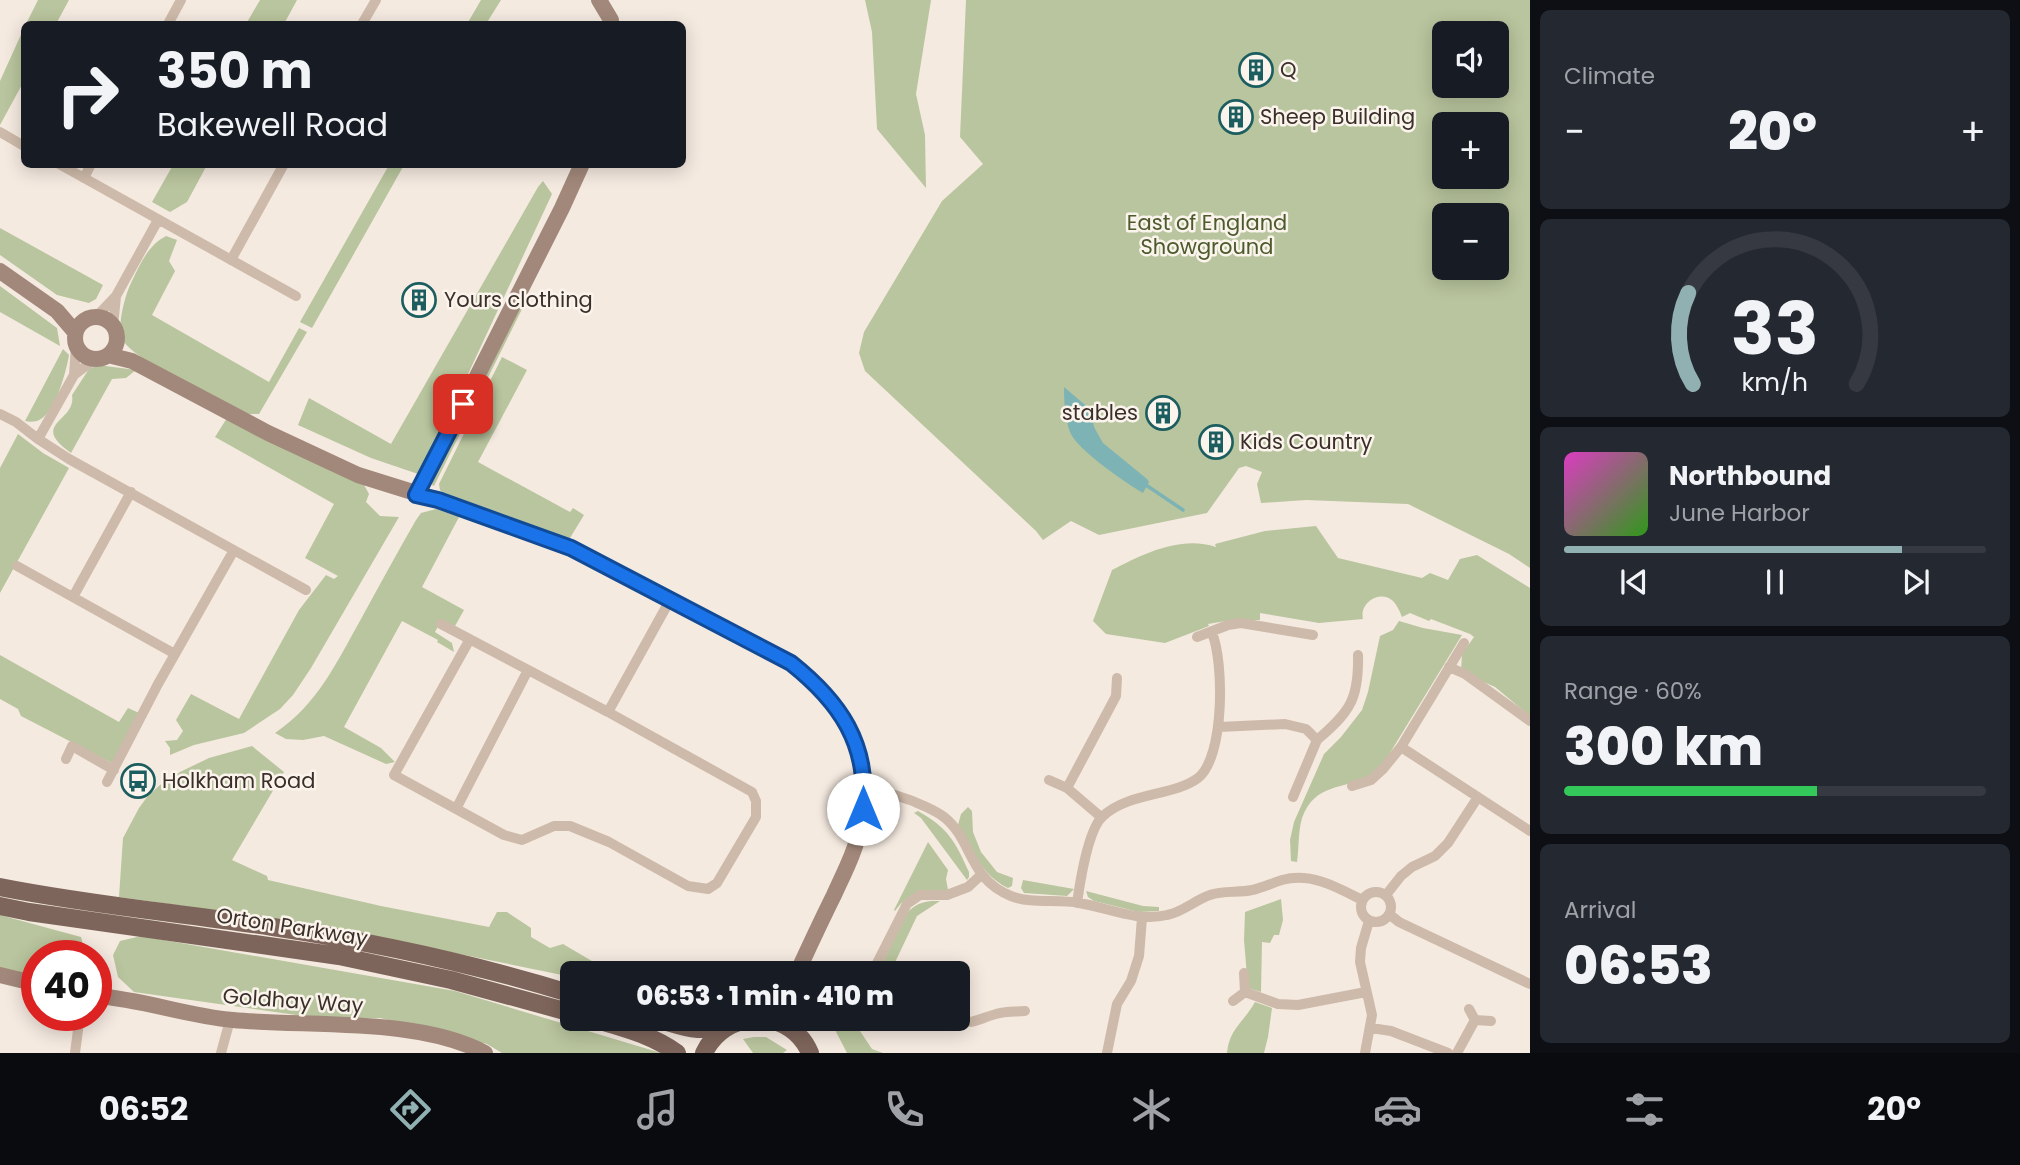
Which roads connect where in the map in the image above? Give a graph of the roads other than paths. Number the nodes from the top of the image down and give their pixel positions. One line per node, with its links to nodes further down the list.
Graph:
1 (181, 0): 4 (street)
2 (376, 0): 5 (street)
3 (599, 0): 6 (street)
4 (170, 21)
5 (364, 21)
6 (611, 21)
7 (0, 132): 8 (street)
8 (21, 144)
9 (66, 168): 13 (street)
10 (89, 168): 13 (street)
11 (282, 168): 15 (street)
12 (580, 168): 29 (street)
13 (83, 178): 14 (street)
14 (158, 220): 15 (street); 17 (street)
15 (231, 260): 18 (street)
16 (0, 271): 19 (street)
17 (116, 296): 20 (street); 21 (street)
18 (296, 296)
19 (57, 311): 20 (street); 22 (street)
20 (91, 318): 21 (street); 22 (street)
21 (115, 333): 23 (street); 24 (street)
22 (76, 339): 23 (street); 25 (street)
23 (102, 357): 24 (street); 25 (street)
24 (132, 361): 29 (street)
25 (74, 375): 27 (street)
26 (0, 414): 27 (street)
27 (38, 439): 28 (street)
28 (131, 492): 30 (street); 33 (street)
29 (416, 495): 34 (street)
30 (234, 550): 32 (street); 41 (street)
31 (17, 566): 33 (street)
32 (306, 590)
33 (73, 597): 41 (street)
34 (670, 600): 46 (street); 57 (street)
35 (442, 624): 39 (street)
36 (1212, 633): 37 (street); 38 (street); 48 (street)
37 (1313, 635)
38 (1197, 636)
39 (470, 639): 44 (street); 60 (street)
40 (1464, 643): 43 (street)
41 (175, 654): 52 (street)
42 (1357, 655): 49 (street)
43 (1448, 667): 47 (street); 50 (street)
44 (528, 670): 46 (street); 60 (street)
45 (1117, 678): 56 (street)
46 (608, 712): 60 (street)
47 (1530, 721)
48 (1219, 727): 49 (street); 61 (street)
49 (1317, 740): 58 (street)
50 (1401, 747): 55 (street); 59 (street)
51 (66, 759): 52 (street)
52 (114, 770): 54 (street)
53 (1049, 780): 56 (street)
54 (107, 782)
55 (1352, 786)
56 (1067, 788): 61 (street)
57 (864, 792): 63 (street); 72 (street)
58 (1293, 797)
59 (1478, 797): 62 (street); 65 (street)
60 (456, 809)
61 (1101, 817): 67 (street)
62 (1530, 831)
63 (981, 875): 67 (street); 73 (street)
64 (0, 887): 78 (main road, Orton Parkway)
65 (1386, 895): 66 (street); 69 (street)
66 (1362, 900): 70 (street); 71 (street)
67 (1077, 903): 70 (street)
68 (0, 906): 85 (main road, Orton Parkway)
69 (1389, 914): 71 (street); 77 (street)
70 (1142, 918): 103 (street)
71 (1369, 921): 80 (street)
72 (803, 961)
73 (878, 961)
74 (1244, 973): 79 (street)
75 (0, 975): 76 (street)
76 (21, 980)
77 (1530, 984)
78 (560, 991)
79 (1245, 992): 80 (street); 82 (street)
80 (1366, 992): 92 (street)
81 (112, 999): 88 (street, Goldhay Way)
82 (1233, 1001)
83 (993, 1002): 87 (street)
84 (1469, 1009): 89 (street)
85 (560, 1010)
86 (1025, 1010): 87 (street)
87 (996, 1014): 91 (street)
88 (230, 1020): 99 (street); 100 (street, Goldhay Way)
89 (1475, 1020): 90 (street); 106 (street)
90 (1491, 1021)
91 (970, 1023)
92 (1371, 1028): 104 (street); 105 (street)
93 (78, 1031): 98 (street)
94 (633, 1031): 101 (main road)
95 (725, 1031): 102 (main road)
96 (797, 1031): 97 (main road)
97 (810, 1052)
98 (75, 1053)
99 (221, 1053)
100 (485, 1053)
101 (677, 1053)
102 (704, 1053)
103 (1107, 1053)
104 (1365, 1053)
105 (1448, 1053)
106 (1457, 1053)

